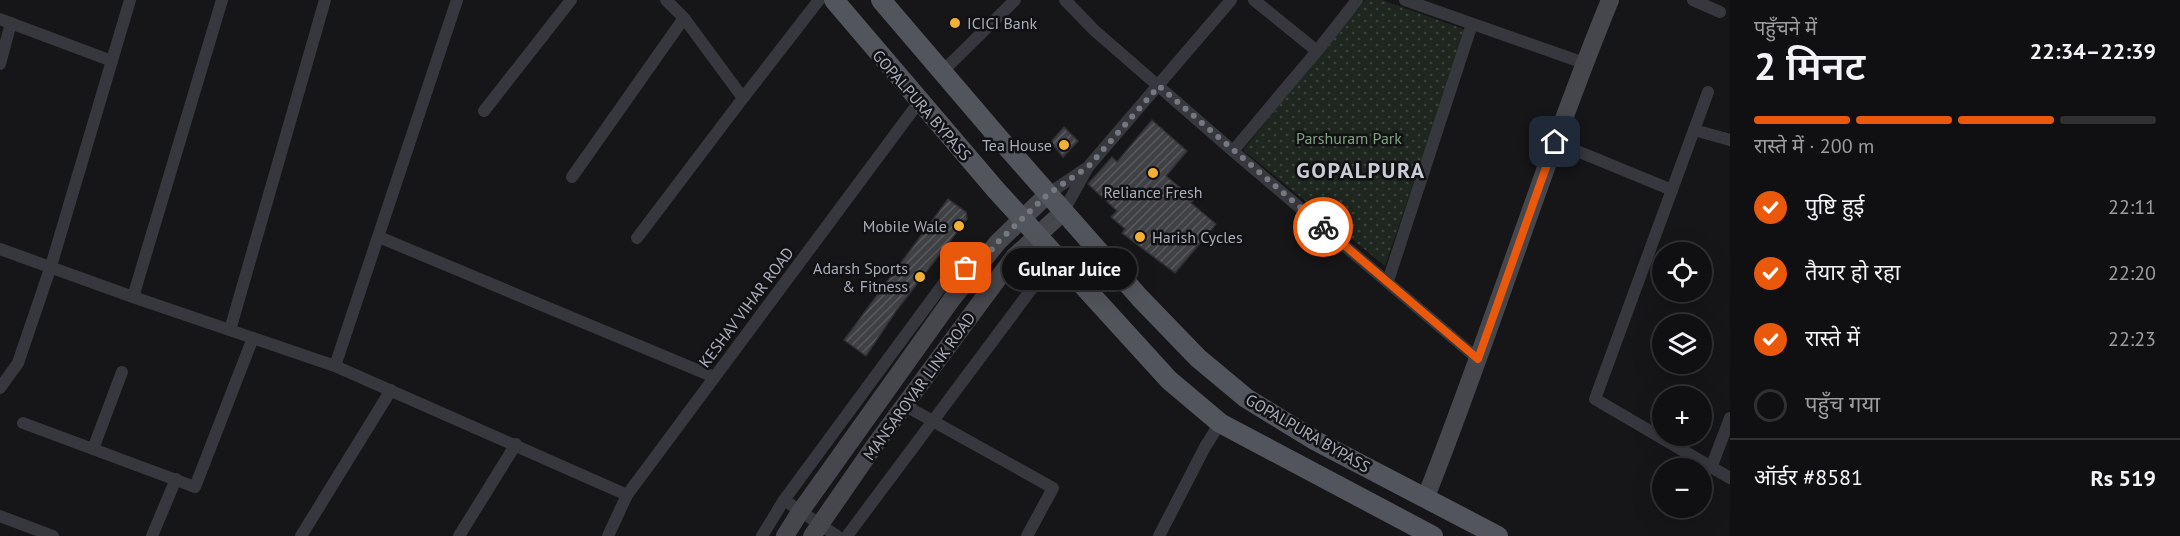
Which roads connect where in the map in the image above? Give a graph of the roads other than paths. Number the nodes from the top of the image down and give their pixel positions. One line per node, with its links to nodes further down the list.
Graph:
1 (130, 0): 23 (street)
2 (222, 0): 50 (street)
3 (326, 0): 51 (street)
4 (458, 0): 43 (street)
5 (571, 0): 31 (street)
6 (666, 0): 19 (street)
7 (819, 0): 29 (street)
8 (834, 0): 30 (main road, GOPALPURA BYPASS)
9 (881, 0): 26 (main road, GOPALPURA BYPASS)
10 (1015, 0): 26 (street)
11 (1065, 0): 27 (street)
12 (1231, 0): 27 (street)
13 (1254, 0): 22 (street)
14 (1357, 0): 22 (street)
15 (1405, 0): 21 (street)
16 (1610, 0): 24 (street)
17 (1693, 0): 18 (street)
18 (1720, 12)
19 (684, 18): 29 (street); 37 (street)
20 (6, 21): 23 (street); 25 (street)
21 (1472, 24): 24 (street); 49 (street)
22 (1317, 51): 35 (street)
23 (112, 61): 48 (street)
24 (1584, 63): 34 (street)
25 (0, 64)
26 (942, 72): 39 (main road, GOPALPURA BYPASS)
27 (1159, 86): 35 (street); 36 (street)
28 (1708, 92): 32 (street)
29 (743, 98): 44 (street)
30 (919, 102): 41 (main road, GOPALPURA BYPASS); 57 (street, KESHAV VIHAR ROAD)
31 (484, 111)
32 (1694, 130): 33 (street); 38 (street)
33 (1730, 140)
34 (1555, 142): 38 (street); 53 (street)
35 (1233, 152): 49 (street)
36 (1088, 167): 39 (street, MANSAROVAR LINK ROAD); 40 (street, MANSAROVAR LINK ROAD)
37 (572, 177)
38 (1672, 190): 67 (street)
39 (1048, 194): 40 (main road, GOPALPURA BYPASS); 41 (street, MANSAROVAR LINK ROAD)
40 (1063, 212): 42 (street, MANSAROVAR LINK ROAD); 73 (main road, GOPALPURA BYPASS)
41 (1023, 219): 42 (main road, GOPALPURA BYPASS); 47 (street, MANSAROVAR LINK ROAD)
42 (1037, 235): 46 (street, MANSAROVAR LINK ROAD); 64 (main road, GOPALPURA BYPASS)
43 (379, 237): 54 (street); 57 (street)
44 (637, 238)
45 (0, 249): 48 (street)
46 (1014, 257): 60 (street, MANSAROVAR LINK ROAD); 62 (street)
47 (984, 259): 74 (street); 75 (street, MANSAROVAR LINK ROAD)
48 (51, 266): 50 (street); 55 (street)
49 (1388, 281): 53 (street)
50 (132, 297): 51 (street)
51 (230, 330): 52 (street)
52 (253, 338): 54 (street); 71 (street)
53 (1478, 359): 73 (street)
54 (335, 366): 59 (street)
55 (5, 370): 58 (street)
56 (122, 372): 66 (street)
57 (714, 377): 72 (street, KESHAV VIHAR ROAD)
58 (0, 388)
59 (391, 390): 65 (street); 80 (street)
60 (904, 405): 62 (street); 77 (street, MANSAROVAR LINK ROAD)
61 (1730, 418): 68 (street)
62 (933, 422): 86 (street); 87 (street)
63 (23, 423): 66 (street)
64 (1220, 423): 88 (street); 89 (main road, GOPALPURA BYPASS)
65 (516, 444): 72 (street); 81 (street)
66 (93, 449): 71 (street)
67 (1694, 458)
68 (1712, 465)
69 (1712, 469): 70 (street)
70 (1730, 478)
71 (176, 480): 79 (street)
72 (627, 495): 82 (street, KESHAV VIHAR ROAD)
73 (1426, 497): 90 (main road, GOPALPURA BYPASS)
74 (784, 500): 75 (street); 83 (street)
75 (800, 512): 77 (street); 84 (street, MANSAROVAR LINK ROAD)
76 (0, 516): 78 (street)
77 (816, 529): 85 (street)
78 (53, 536)
79 (153, 536)
80 (301, 536)
81 (459, 536)
82 (608, 536)
83 (762, 536)
84 (785, 536)
85 (837, 536)
86 (847, 536)
87 (1027, 536)
88 (1159, 536)
89 (1432, 536)
90 (1497, 536)

